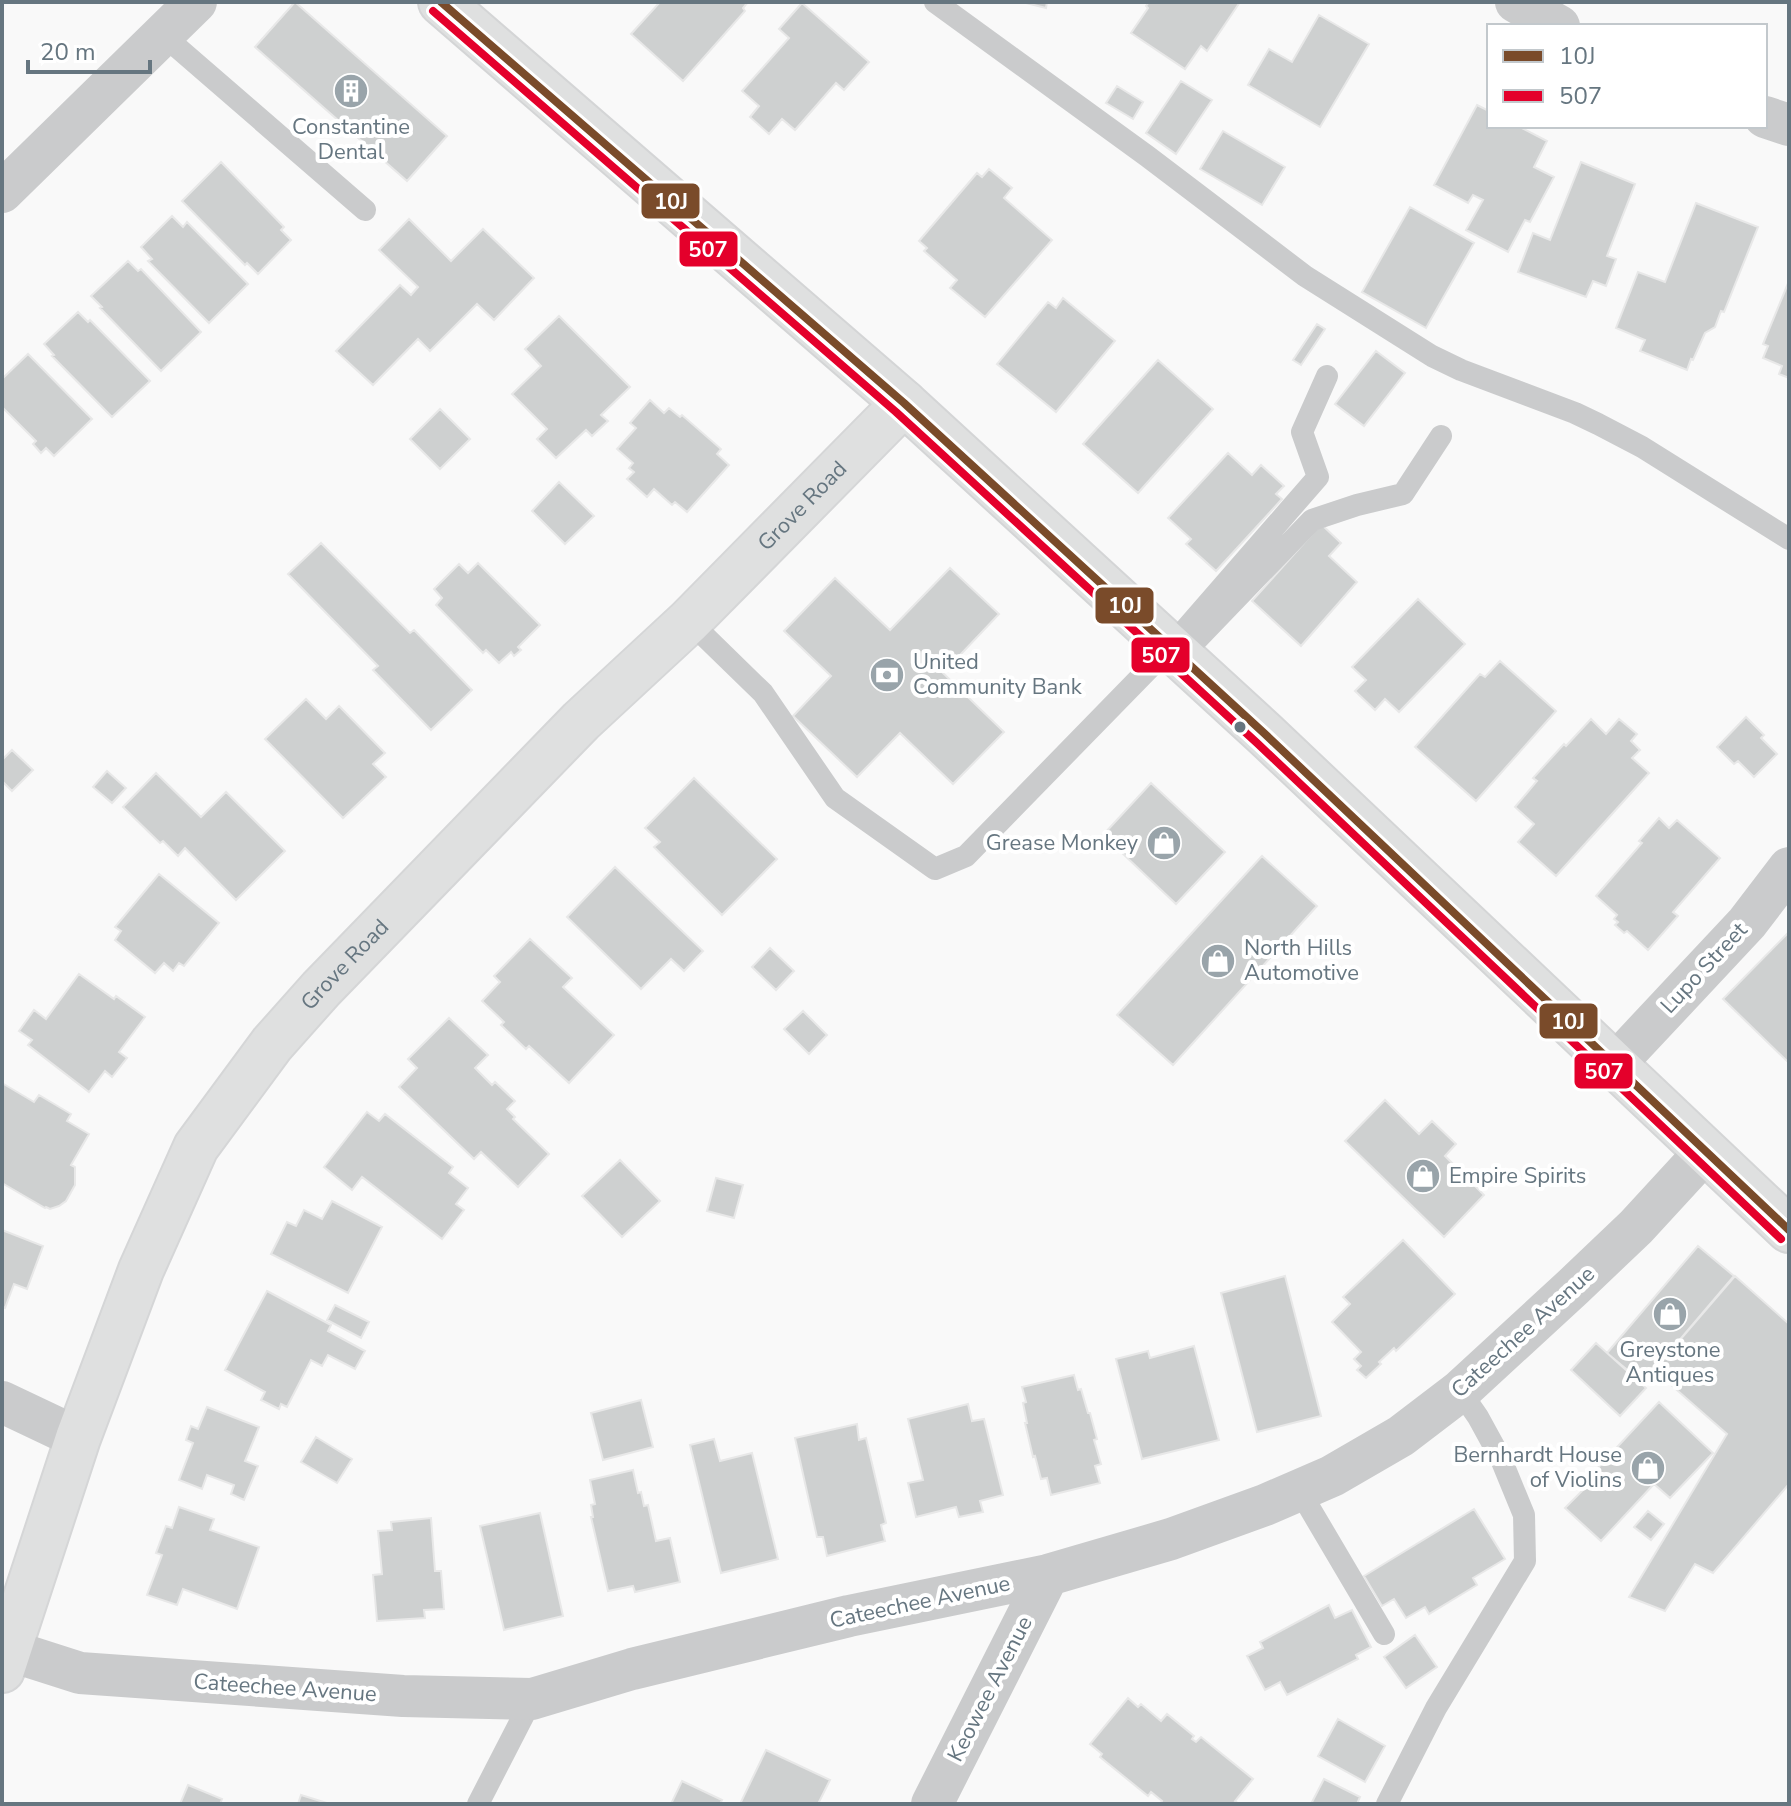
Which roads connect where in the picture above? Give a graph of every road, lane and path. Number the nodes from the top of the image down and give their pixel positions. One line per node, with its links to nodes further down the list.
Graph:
1 (196, 2): 6 (street)
2 (441, 2): 12 (main road)
3 (935, 2): 14 (lane)
4 (1516, 2): 5 (street)
5 (1555, 24)
6 (163, 35): 9 (street); 10 (lane)
7 (1767, 118): 8 (street)
8 (1789, 125)
9 (2, 192)
10 (365, 210)
11 (1327, 376): 16 (lane)
12 (904, 403): 15 (main road, Grove Road); 16 (main road)
13 (1441, 436): 16 (lane)
14 (1789, 539)
15 (689, 621): 16 (lane); 23 (main road, Grove Road)
16 (1175, 652): 18 (main road)
17 (1789, 868): 18 (street, Lupo Street)
18 (1615, 1064): 19 (main road)
19 (1705, 1152): 20 (main road); 21 (street, Cateechee Avenue)
20 (1789, 1230)
21 (1460, 1391): 24 (street, Cateechee Avenue); 31 (lane)
22 (2, 1402): 23 (street)
23 (78, 1438): 27 (main road, Grove Road)
24 (1299, 1490): 25 (street, Cateechee Avenue); 26 (lane)
25 (1048, 1575): 28 (street, Cateechee Avenue); 30 (street, Keowee Avenue)
26 (1384, 1634)
27 (4, 1656): 28 (street, Cateechee Avenue)
28 (532, 1699): 29 (lane)
29 (478, 1804)
30 (932, 1804)
31 (1387, 1804)

